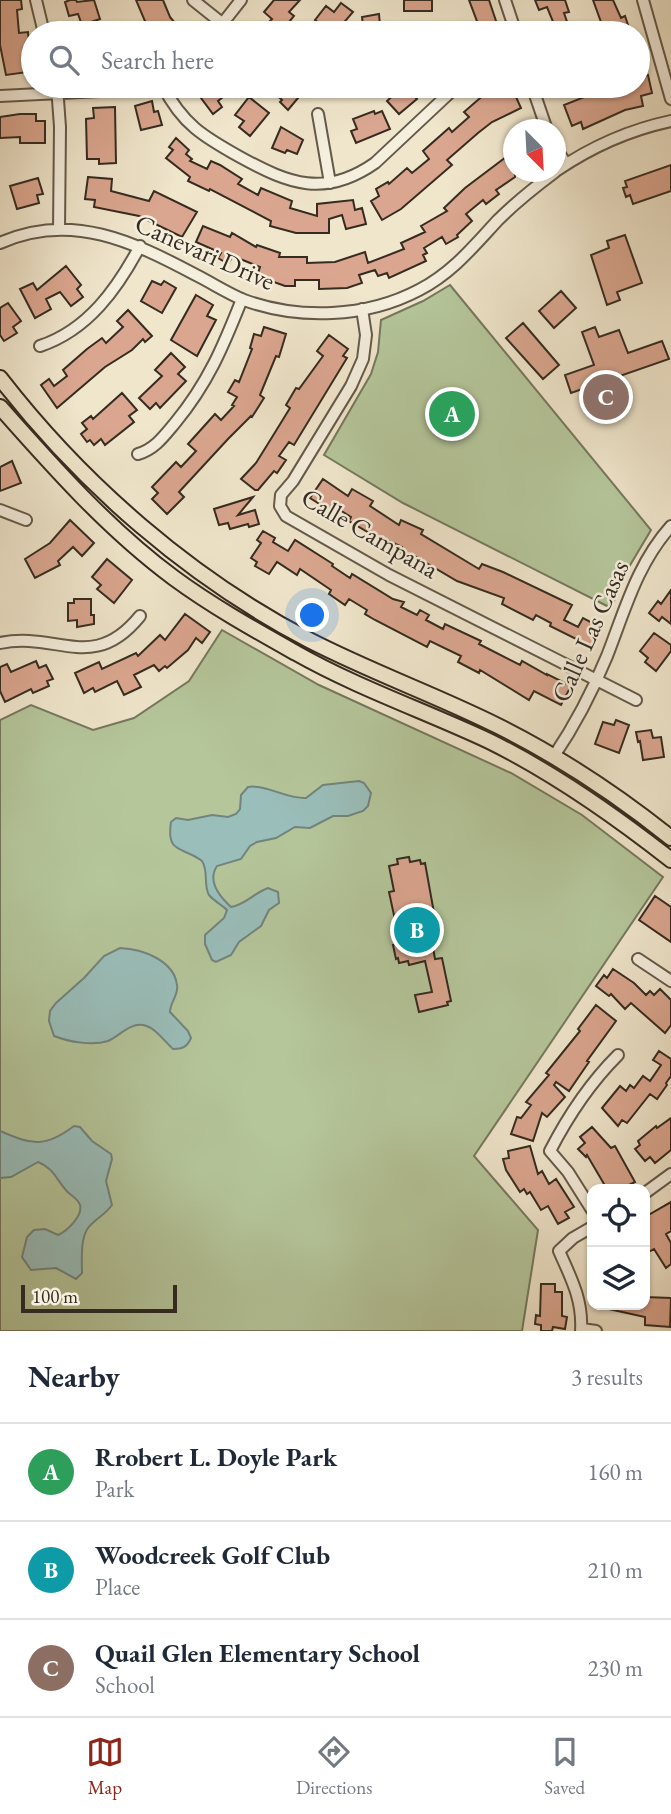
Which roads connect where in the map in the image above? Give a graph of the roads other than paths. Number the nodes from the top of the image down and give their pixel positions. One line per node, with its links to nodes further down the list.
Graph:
1 (36, 0): 6 (street)
2 (193, 0): 7 (street)
3 (241, 0): 8 (street)
4 (505, 0): 9 (street)
5 (643, 0): 10 (street)
6 (41, 21)
7 (219, 21)
8 (225, 21)
9 (512, 21)
10 (649, 21)
11 (650, 25): 18 (street)
12 (21, 93): 13 (street)
13 (0, 96)
14 (58, 98): 25 (street)
15 (171, 98): 24 (street)
16 (444, 98): 24 (street)
17 (536, 98): 20 (street)
18 (671, 99)
19 (318, 114): 24 (street)
20 (543, 119)
21 (671, 121): 22 (street, Canevari Drive)
22 (566, 164)
23 (542, 182): 29 (street, Canevari Drive)
24 (330, 183)
25 (59, 230): 26 (street, Canevari Drive); 27 (street, Canevari Drive)
26 (0, 243)
27 (140, 246): 28 (street, Canevari Drive); 30 (street)
28 (242, 299): 29 (street, Canevari Drive); 33 (street)
29 (362, 309): 39 (street, Calle Campana)
30 (40, 346)
31 (0, 378): 41 (main road)
32 (0, 407): 42 (main road)
33 (138, 454)
34 (0, 510): 35 (street)
35 (26, 520)
36 (670, 529): 39 (street, Calle Las Casas)
37 (140, 616): 38 (street)
38 (0, 643)
39 (596, 680): 40 (street, Calle Campana); 41 (street, Calle Las Casas)
40 (636, 700)
41 (554, 756): 42 (main road); 43 (main road)
42 (545, 772): 44 (main road)
43 (671, 838)
44 (671, 860)
45 (638, 959): 46 (street)
46 (671, 981)
47 (618, 1055): 50 (street)
48 (671, 1174): 49 (street)
49 (650, 1189)
50 (587, 1202)
51 (587, 1230): 52 (street)
52 (582, 1330): 53 (street)
53 (596, 1331)

